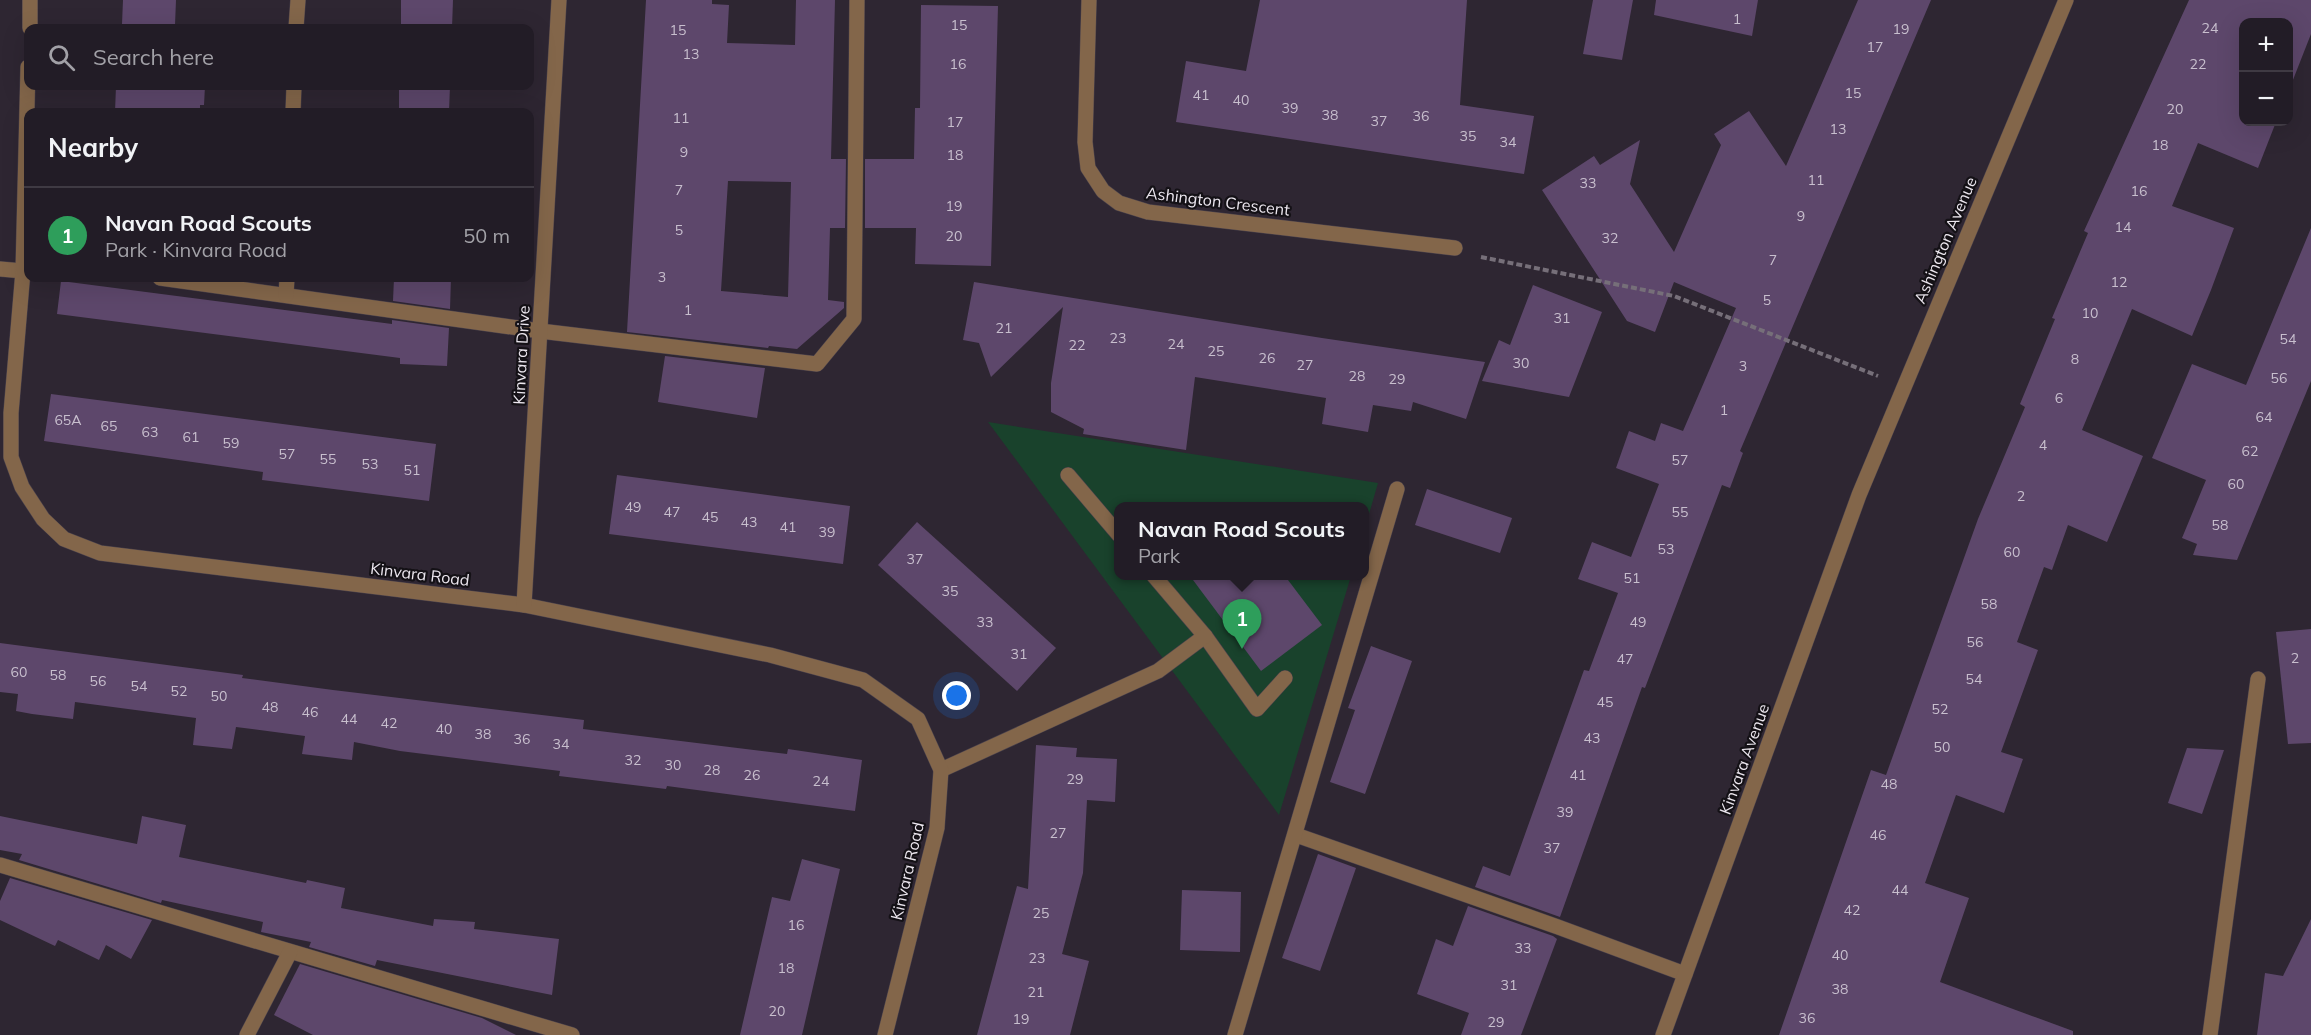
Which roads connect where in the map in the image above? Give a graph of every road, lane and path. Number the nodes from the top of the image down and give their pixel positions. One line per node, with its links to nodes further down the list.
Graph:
1 (30, 0): 7 (street)
2 (298, 0): 8 (street)
3 (559, 0): 20 (street, Kinvara Drive)
4 (857, 0): 20 (street)
5 (1089, 0): 13 (street, Ashington Crescent)
6 (2066, 0): 21 (street, Ashington Avenue)
7 (30, 24)
8 (296, 24)
9 (28, 90): 11 (street, Kinvara Road)
10 (294, 90): 12 (street)
11 (27, 108)
12 (293, 108)
13 (1455, 248): 21 (path)
14 (24, 263): 15 (street)
15 (0, 269)
16 (24, 274): 27 (street, Kinvara Road)
17 (190, 282): 19 (street)
18 (286, 282): 19 (street)
19 (286, 295): 20 (street)
20 (540, 331): 27 (street, Kinvara Drive)
21 (1903, 386): 24 (street, Ashington Avenue)
22 (1068, 475): 25 (street)
23 (1397, 489): 32 (street)
24 (1859, 495): 35 (street, Kinvara Avenue)
25 (1114, 529)
26 (1157, 580): 28 (street)
27 (524, 605): 31 (street, Kinvara Road)
28 (1205, 636): 29 (street); 31 (street)
29 (1285, 678)
30 (2258, 679): 41 (street)
31 (941, 770): 38 (street, Kinvara Road)
32 (1296, 835): 35 (street); 39 (street)
33 (0, 865): 34 (street)
34 (290, 952): 36 (street); 37 (street)
35 (1685, 974): 40 (street, Kinvara Avenue)
36 (247, 1035)
37 (572, 1035)
38 (885, 1035)
39 (1235, 1035)
40 (1663, 1035)
41 (2210, 1035)

